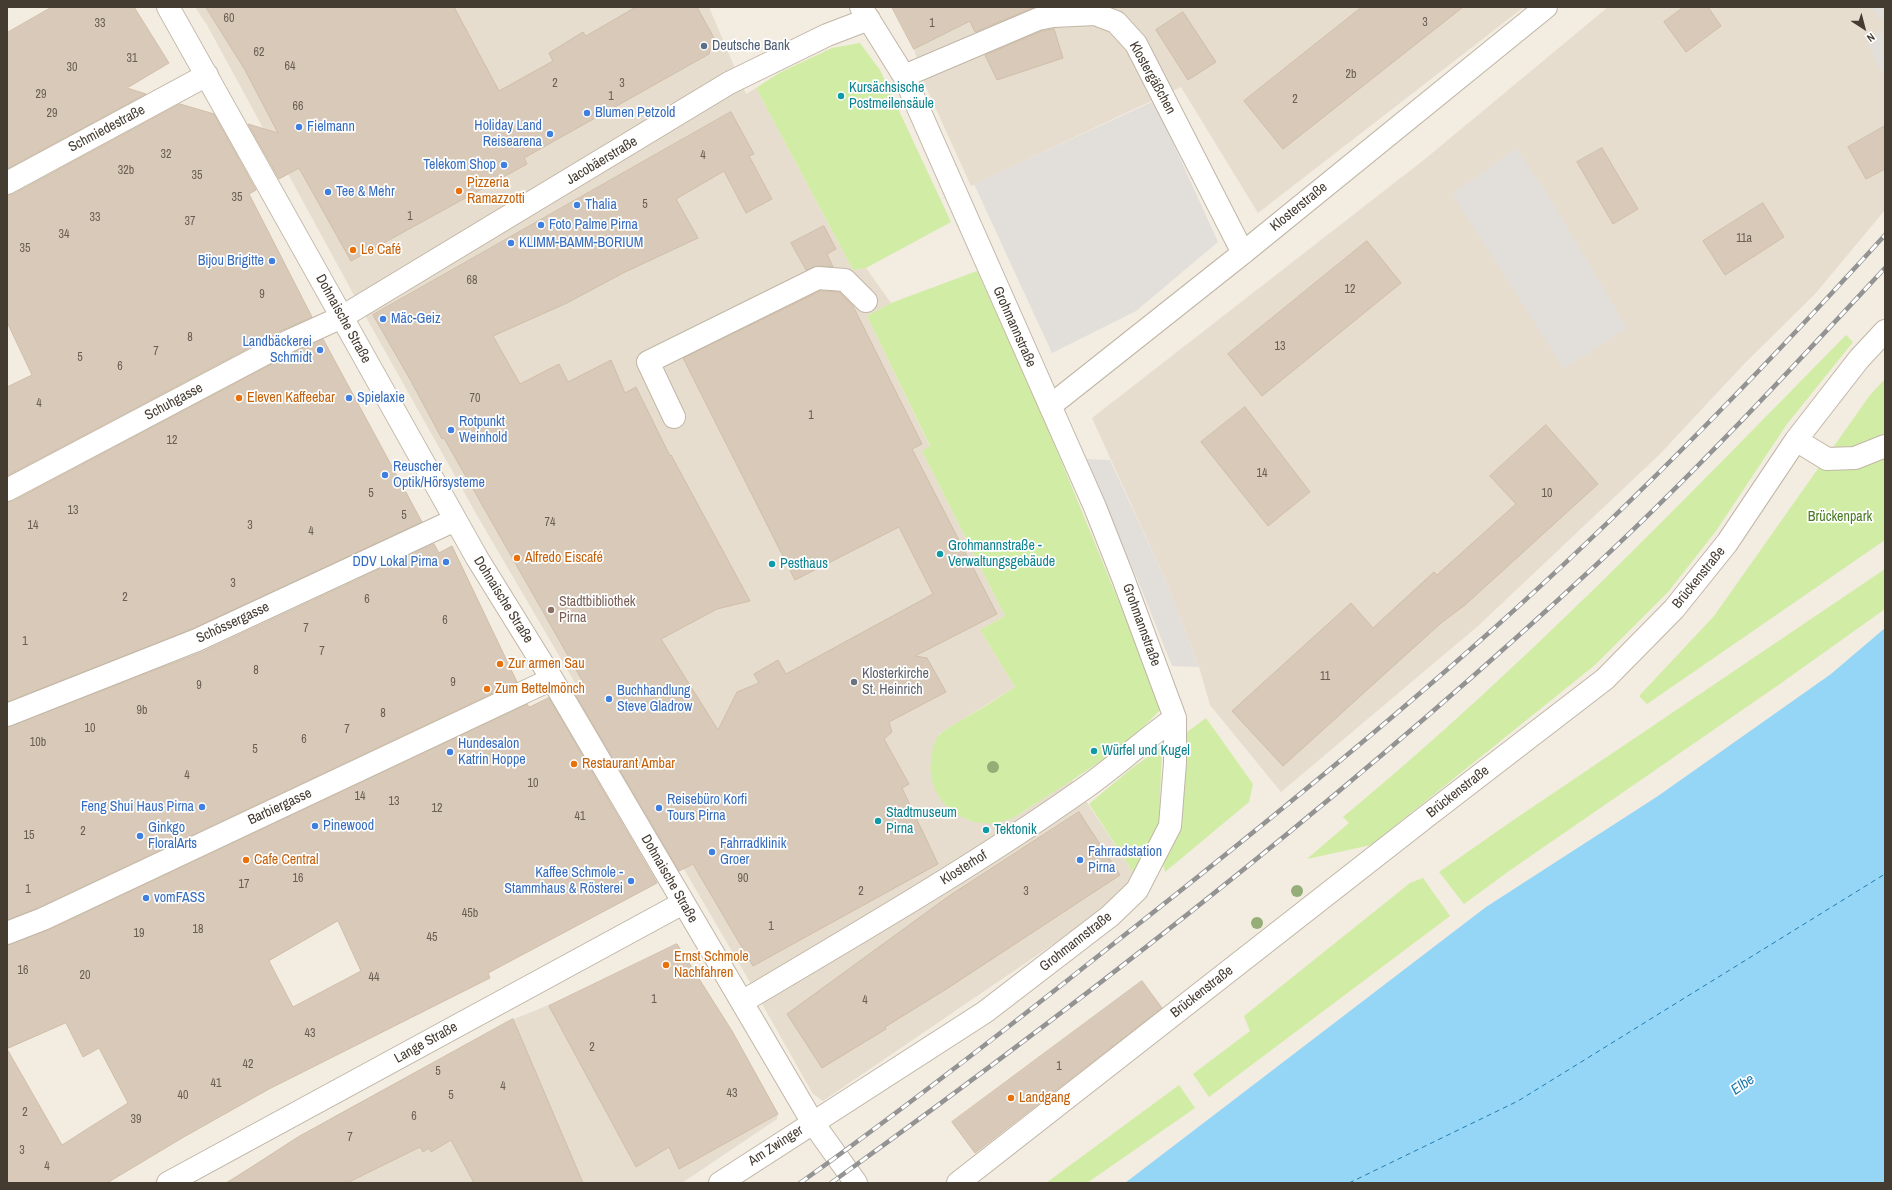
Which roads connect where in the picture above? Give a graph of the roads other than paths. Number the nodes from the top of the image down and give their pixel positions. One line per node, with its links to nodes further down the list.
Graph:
1 (168, 7): 5 (street, Dohnaische Straße)
2 (1546, 7): 8 (street, Klosterstraße)
3 (865, 13): 6 (street, Grohmannstraße); 10 (street, Jacobäerstraße)
4 (1112, 13): 6 (street, Klostergäßchen); 8 (street, Klostergäßchen)
5 (207, 75): 7 (street, Schmiedestraße); 10 (street, Dohnaische Straße)
6 (904, 76): 12 (street, Grohmannstraße)
7 (7, 183)
8 (1244, 252): 12 (street, Klosterstraße)
9 (866, 300): 13 (street)
10 (342, 317): 16 (street, Schuhgasse); 17 (street, Dohnaische Straße)
11 (1885, 331): 14 (street, Brückenstraße)
12 (1050, 406): 20 (street, Grohmannstraße)
13 (674, 417)
14 (1796, 440): 15 (street); 28 (street, Brückenstraße)
15 (1885, 446)
16 (7, 490)
17 (455, 520): 18 (street, Dohnaische Straße); 19 (street, Schössergasse)
18 (552, 679): 21 (street, Dohnaische Straße); 22 (street, Barbiergasse)
19 (7, 715)
20 (1175, 718): 23 (street, Klosterhof); 24 (street, Grohmannstraße)
21 (683, 903): 23 (street, Dohnaische Straße); 25 (street, Lange Straße)
22 (7, 933)
23 (742, 1002): 24 (street, Dohnaische Straße)
24 (813, 1122): 26 (street, Am Zwinger); 27 (street, Dohnaische Straße)
25 (168, 1183)
26 (720, 1183)
27 (856, 1183)
28 (958, 1183)

